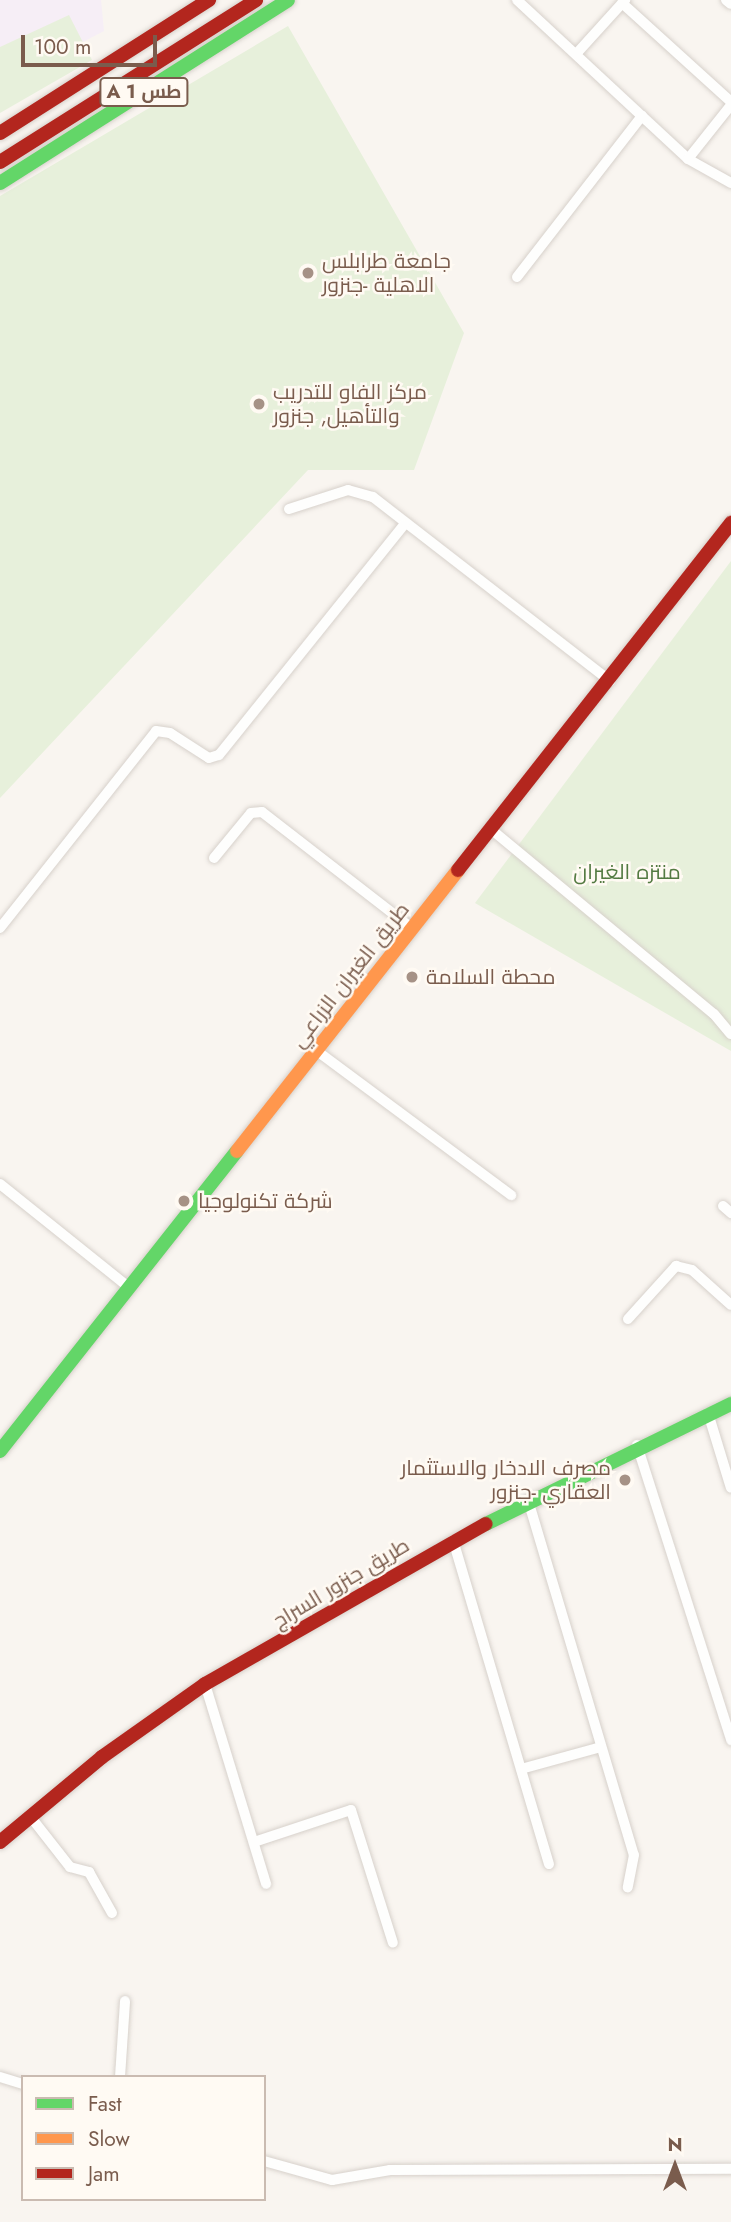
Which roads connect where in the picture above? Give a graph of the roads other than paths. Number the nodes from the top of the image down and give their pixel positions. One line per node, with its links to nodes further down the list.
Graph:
1 (209, 0): 11 (main road)
2 (256, 0): 13 (main road, A 1 طس)
3 (288, 0): 14 (main road, A 1 طس)
4 (517, 0): 8 (street)
5 (726, 0): 7 (street)
6 (623, 1): 8 (street); 9 (street)
7 (731, 4)
8 (577, 53): 10 (street)
9 (731, 104): 12 (street)
10 (642, 116): 12 (street); 16 (street)
11 (0, 133)
12 (688, 159): 15 (street)
13 (0, 162)
14 (0, 183)
15 (731, 183)
16 (517, 276)
17 (289, 509): 19 (street)
18 (731, 523): 20 (main road, طريق الغيران الزراعي)
19 (404, 525): 20 (street); 23 (street)
20 (610, 681): 21 (main road, طريق الغيران الزراعي)
21 (492, 830): 24 (main road, طريق الغيران الزراعي); 25 (street)
22 (214, 858): 24 (street)
23 (0, 928)
24 (413, 929): 26 (main road, طريق الغيران الزراعي)
25 (731, 1034)
26 (317, 1051): 28 (street); 29 (main road, طريق الغيران الزراعي)
27 (0, 1184): 29 (street)
28 (511, 1195)
29 (130, 1288): 35 (main road, طريق الغيران الزراعي)
30 (731, 1305): 31 (street)
31 (628, 1319)
32 (731, 1404): 33 (main road, طريق جنزور السراج)
33 (708, 1413): 34 (main road, طريق جنزور السراج); 36 (street)
34 (637, 1444): 37 (main road, طريق جنزور السراج); 40 (street)
35 (0, 1451)
36 (731, 1488)
37 (528, 1500): 38 (main road, طريق جنزور السراج); 41 (street)
38 (453, 1540): 39 (main road, طريق جنزور السراج); 42 (street)
39 (205, 1684): 43 (main road, طريق جنزور السراج); 45 (street)
40 (731, 1740)
41 (601, 1747): 42 (street); 48 (street)
42 (521, 1769): 46 (street)
43 (30, 1816): 44 (main road, طريق جنزور السراج); 49 (street)
44 (0, 1842)
45 (254, 1842): 47 (street); 50 (street)
46 (549, 1864)
47 (266, 1884)
48 (628, 1887)
49 (112, 1913)
50 (393, 1943)
51 (125, 2001): 52 (street)
52 (120, 2075)
53 (0, 2077): 54 (street)
54 (21, 2083)
55 (266, 2162): 56 (street)
56 (731, 2169)

